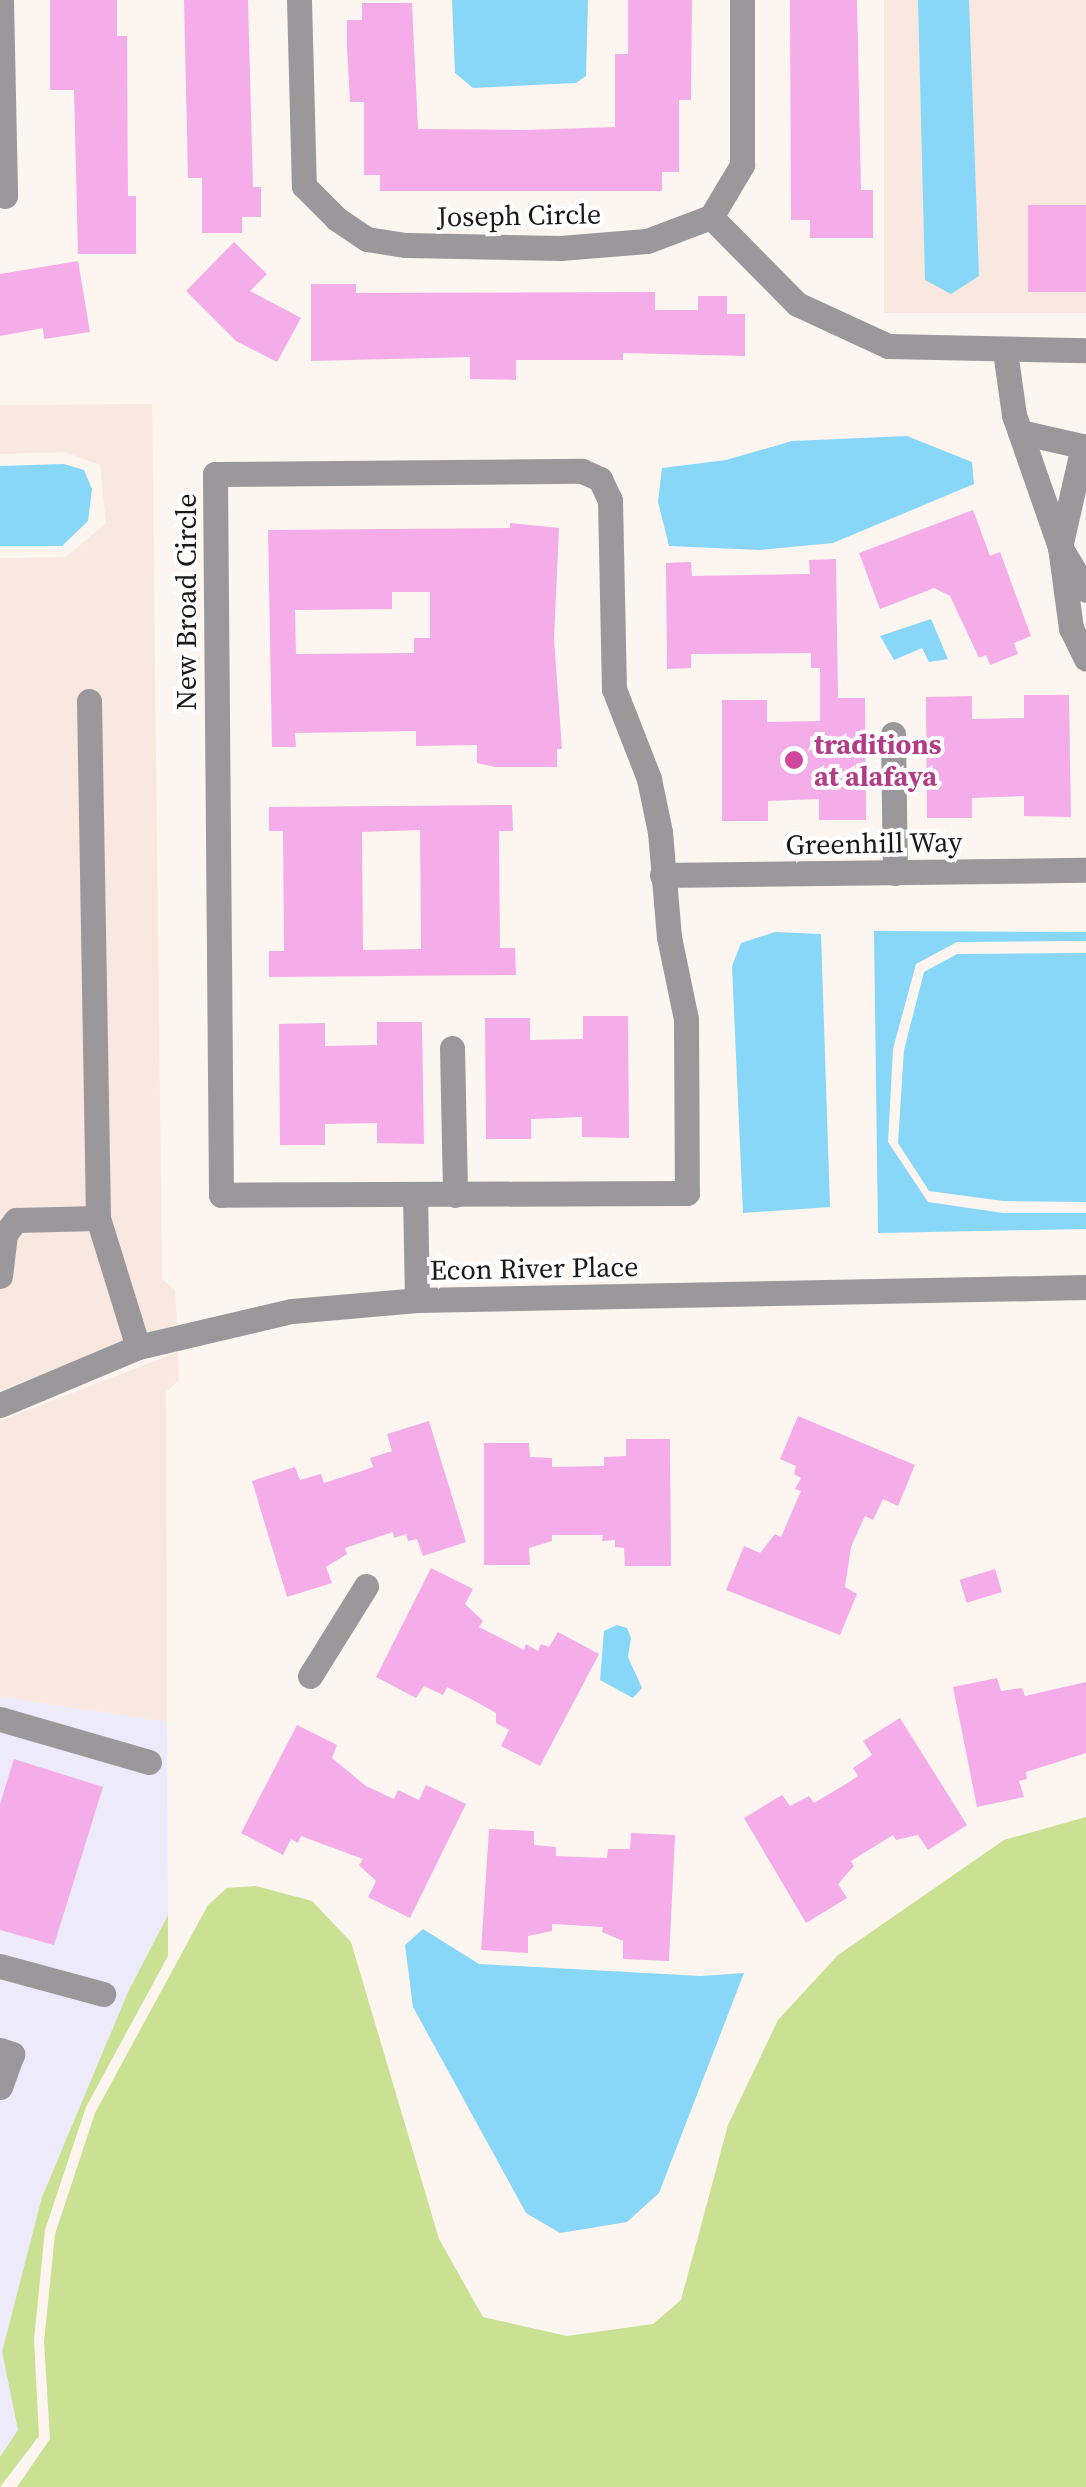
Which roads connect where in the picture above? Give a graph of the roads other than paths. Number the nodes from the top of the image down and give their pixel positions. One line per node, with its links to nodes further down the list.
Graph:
1 (1, 0): 4 (street)
2 (300, 0): 5 (street, Joseph Circle)
3 (742, 0): 5 (street)
4 (5, 196)
5 (711, 217): 6 (street)
6 (1005, 350): 7 (street); 8 (street)
7 (1086, 350)
8 (1020, 432): 9 (street); 10 (street)
9 (1085, 447): 10 (street)
10 (1060, 547): 11 (street); 12 (street)
11 (1086, 590)
12 (1086, 659)
13 (90, 701): 21 (street)
14 (893, 734): 16 (street)
15 (1086, 870): 16 (street, Greenhill Way)
16 (894, 872): 17 (street, Greenhill Way)
17 (662, 875): 19 (street, New Broad Circle); 20 (street, New Broad Circle)
18 (452, 1048): 20 (street)
19 (416, 1195): 20 (street, New Broad Circle); 24 (street)
20 (455, 1195)
21 (98, 1218): 22 (street); 25 (street)
22 (0, 1276)
23 (1086, 1287): 24 (street, Econ River Place)
24 (417, 1300): 25 (street, Econ River Place)
25 (138, 1347): 26 (street, Econ River Place)
26 (0, 1405)
27 (366, 1586): 28 (street)
28 (310, 1676)
29 (0, 1719): 30 (street)
30 (149, 1762)
31 (0, 1966): 32 (street)
32 (103, 1994)
33 (0, 2050): 34 (street)
34 (0, 2088)

